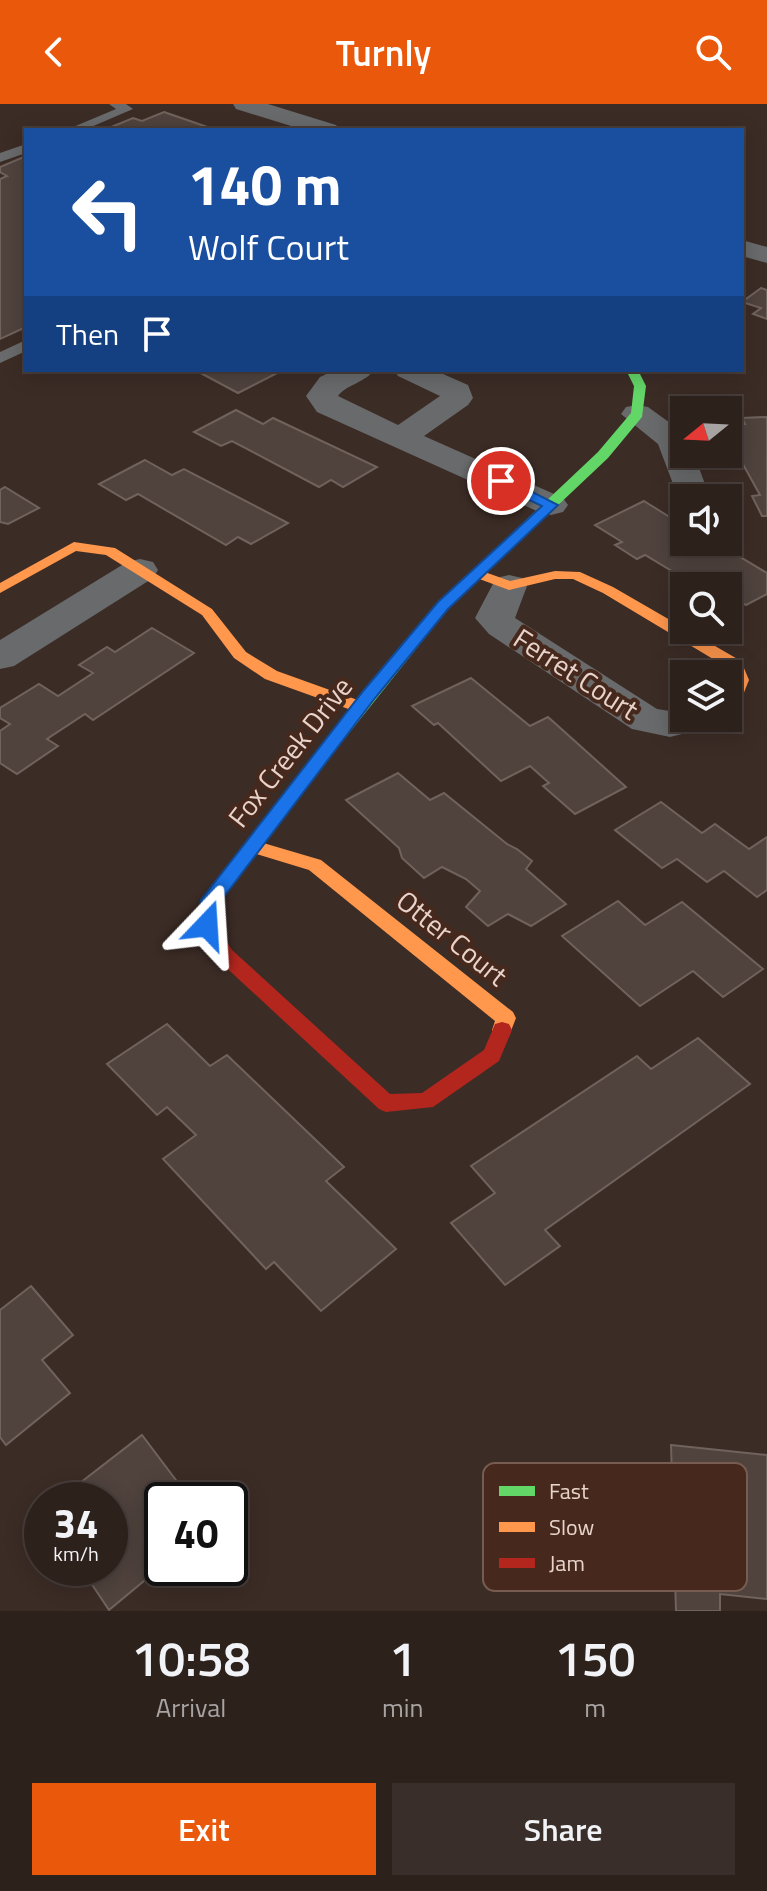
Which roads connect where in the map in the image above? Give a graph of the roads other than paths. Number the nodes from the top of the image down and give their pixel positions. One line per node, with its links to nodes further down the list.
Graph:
1 (115, 104): 3 (lane)
2 (244, 104): 4 (street)
3 (77, 128)
4 (322, 128)
5 (24, 149): 6 (lane)
6 (0, 158)
7 (744, 249): 8 (street)
8 (767, 255)
9 (24, 346): 10 (lane)
10 (0, 358)
11 (355, 372): 15 (street)
12 (413, 372): 15 (street)
13 (633, 372): 14 (street)
14 (637, 414): 16 (street); 17 (street, Fox Creek Drive)
15 (400, 438): 17 (street)
16 (688, 484)
17 (551, 505): 19 (street, Fox Creek Drive)
18 (140, 570): 20 (street); 21 (street); 23 (street)
19 (494, 580): 22 (street, Ferret Court); 23 (street, Fox Creek Drive); 24 (street, Ferret Court)
20 (0, 589)
21 (0, 657)
22 (727, 660)
23 (360, 707): 25 (street, Fox Creek Drive)
24 (670, 724)
25 (253, 846): 26 (street, Fox Creek Drive); 26 (street, Otter Court)
26 (207, 925)

